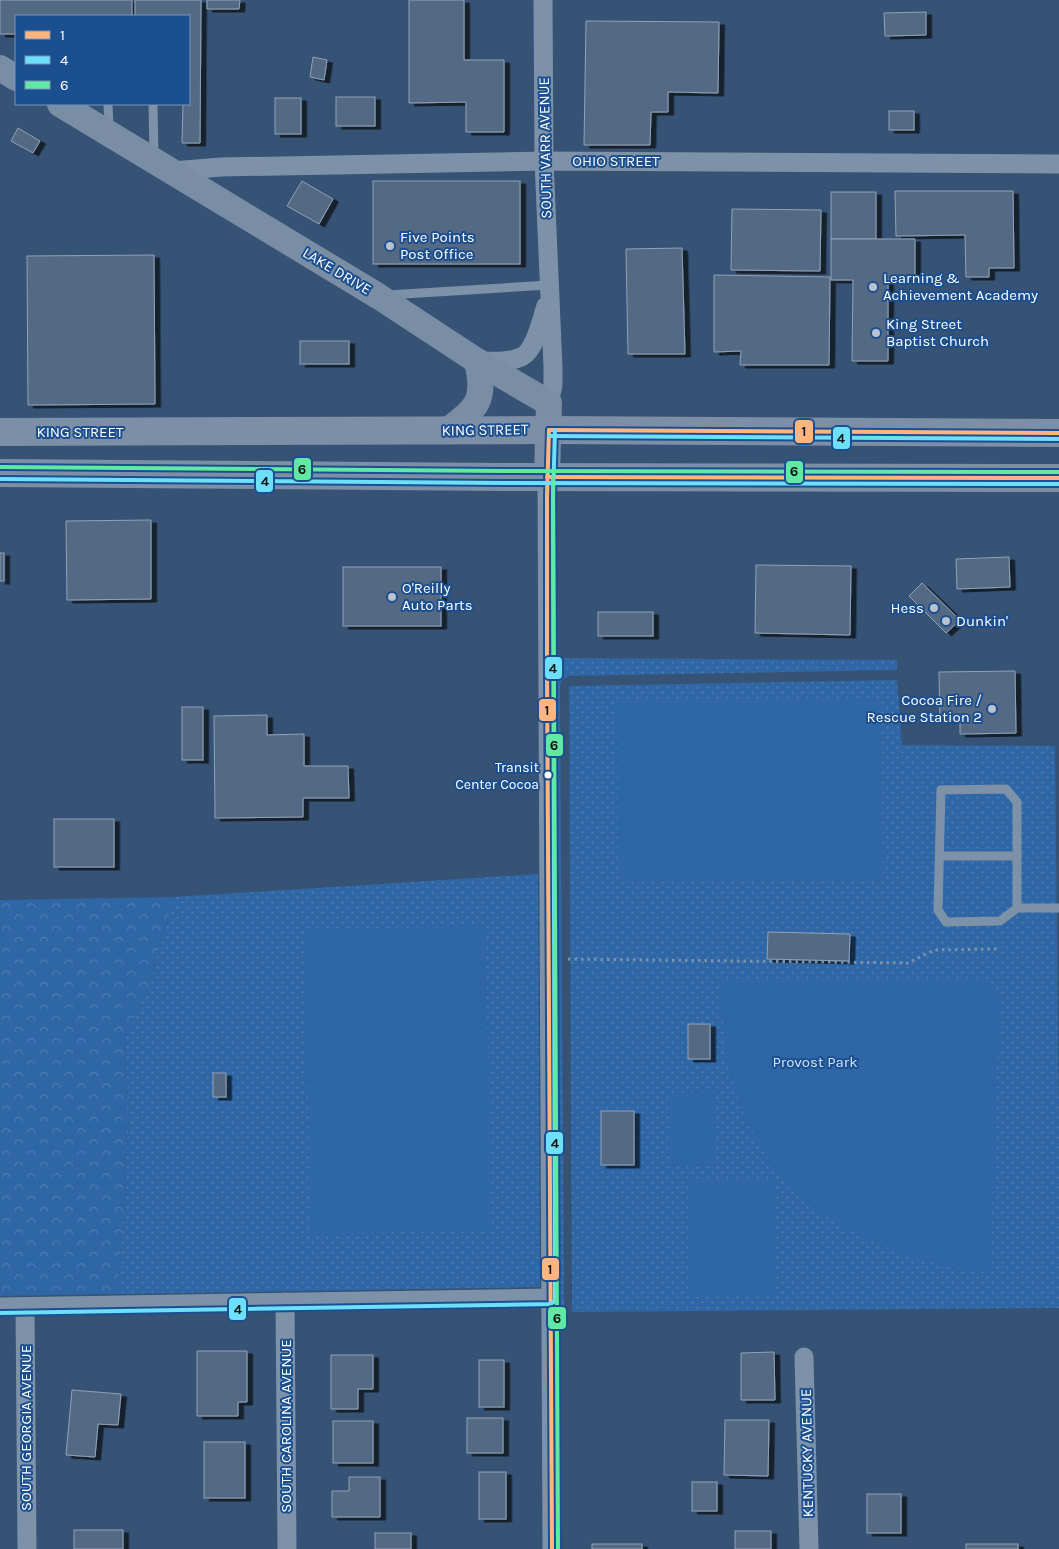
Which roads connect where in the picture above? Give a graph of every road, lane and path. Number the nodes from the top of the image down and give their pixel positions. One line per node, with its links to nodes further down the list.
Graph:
1 (543, 0): 9 (street, SOUTH VARR AVENUE)
2 (0, 66): 3 (lane); 4 (street)
3 (15, 66)
4 (15, 77)
5 (62, 105): 8 (street, LAKE DRIVE)
6 (108, 105): 8 (lane)
7 (152, 105): 11 (lane)
8 (109, 133): 11 (street, LAKE DRIVE)
9 (544, 161): 10 (street, OHIO STREET); 11 (street, OHIO STREET); 12 (street, SOUTH VARR AVENUE)
10 (1059, 164)
11 (163, 165): 13 (street, LAKE DRIVE)
12 (549, 290): 13 (lane); 14 (street); 15 (street, SOUTH VARR AVENUE)
13 (378, 296): 14 (street, LAKE DRIVE)
14 (476, 361): 15 (street, LAKE DRIVE); 16 (street)
15 (549, 416): 16 (main road, KING STREET); 18 (main road, KING STREET); 20 (street)
16 (448, 431): 17 (main road, KING STREET)
17 (0, 432)
18 (1059, 433)
19 (0, 473): 20 (main road)
20 (547, 477): 21 (main road); 28 (street)
21 (1059, 478)
22 (940, 856): 23 (lane); 23 (lane); 24 (lane)
23 (1016, 856): 24 (lane)
24 (1016, 908): 25 (lane)
25 (1059, 908)
26 (997, 949): 27 (path)
27 (565, 959)
28 (550, 1298): 29 (street); 35 (street)
29 (285, 1302): 31 (street); 34 (street, SOUTH CAROLINA AVENUE)
30 (0, 1307): 31 (street)
31 (25, 1307): 33 (street, SOUTH GEORGIA AVENUE)
32 (804, 1357): 36 (street, KENTUCKY AVENUE)
33 (27, 1549)
34 (287, 1549)
35 (552, 1549)
36 (809, 1549)

